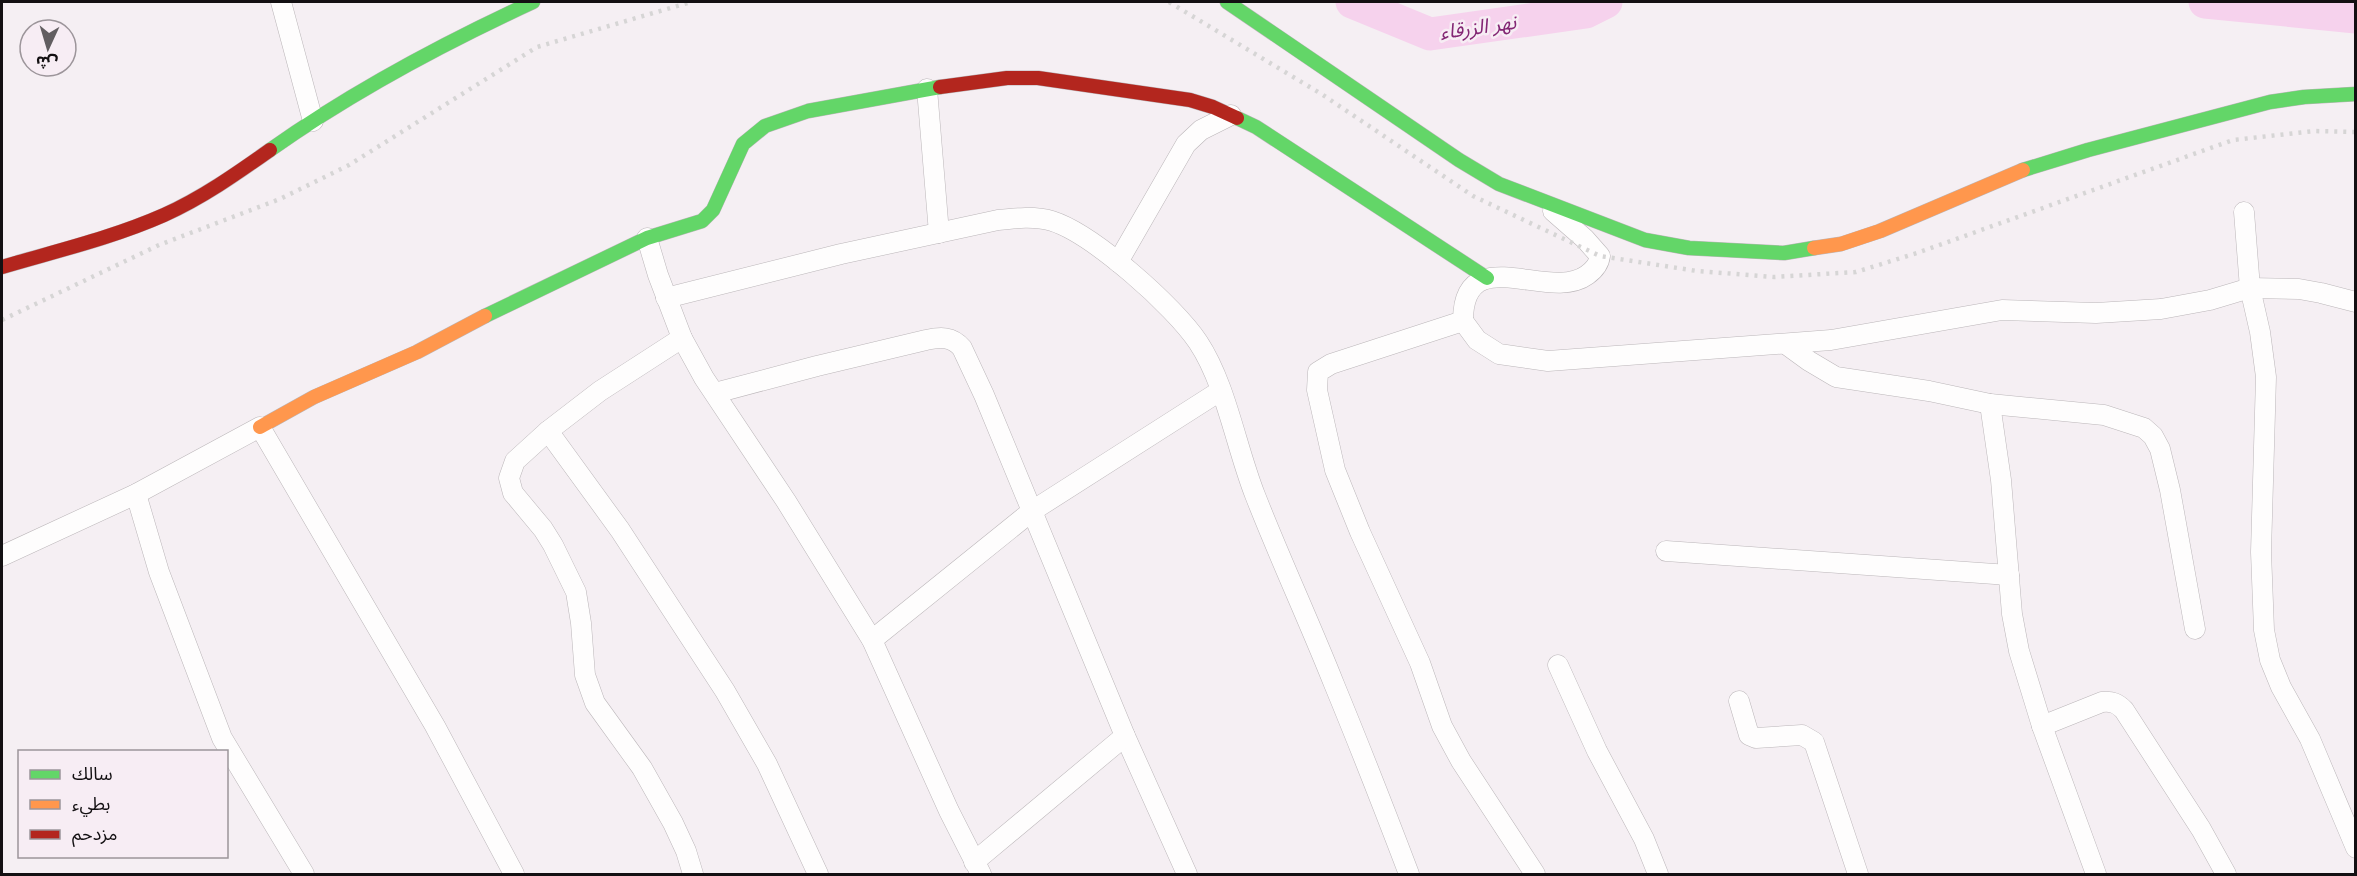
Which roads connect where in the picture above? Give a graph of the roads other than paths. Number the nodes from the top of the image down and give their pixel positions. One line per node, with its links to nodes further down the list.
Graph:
1 (281, 2): 7 (street)
2 (532, 2): 7 (street)
3 (1227, 2): 8 (street)
4 (927, 89): 6 (street); 10 (street); 11 (street)
5 (2355, 94): 8 (street)
6 (1231, 115): 12 (street); 14 (street)
7 (313, 121): 13 (street)
8 (1544, 203): 14 (street)
9 (2244, 213): 15 (street)
10 (939, 234): 12 (street); 16 (street)
11 (647, 238): 16 (street); 24 (street)
12 (1118, 262): 21 (street)
13 (2, 267)
14 (1487, 278): 18 (street)
15 (2250, 288): 17 (street); 20 (street); 37 (street)
16 (666, 298): 19 (street)
17 (2355, 302)
18 (1463, 321): 20 (street); 45 (street)
19 (682, 338): 22 (street); 25 (street)
20 (1787, 345): 23 (street)
21 (1220, 391): 27 (street); 44 (street)
22 (715, 393): 27 (street); 32 (street)
23 (1990, 404): 30 (street); 31 (street)
24 (260, 427): 26 (street); 40 (street)
25 (548, 431): 41 (street); 42 (street)
26 (136, 494): 29 (street); 39 (street)
27 (1032, 511): 32 (street); 36 (street)
28 (1666, 551): 30 (street)
29 (2, 556)
30 (2009, 575): 35 (street)
31 (2195, 629)
32 (872, 640): 38 (street)
33 (1558, 665): 46 (street)
34 (1739, 701): 47 (street)
35 (2042, 726): 48 (street); 49 (street)
36 (1125, 736): 38 (street); 43 (street)
37 (2355, 848)
38 (977, 868)
39 (304, 874)
40 (514, 874)
41 (693, 874)
42 (818, 874)
43 (1187, 874)
44 (1409, 874)
45 (1535, 874)
46 (1658, 874)
47 (1858, 874)
48 (2096, 874)
49 (2226, 874)

